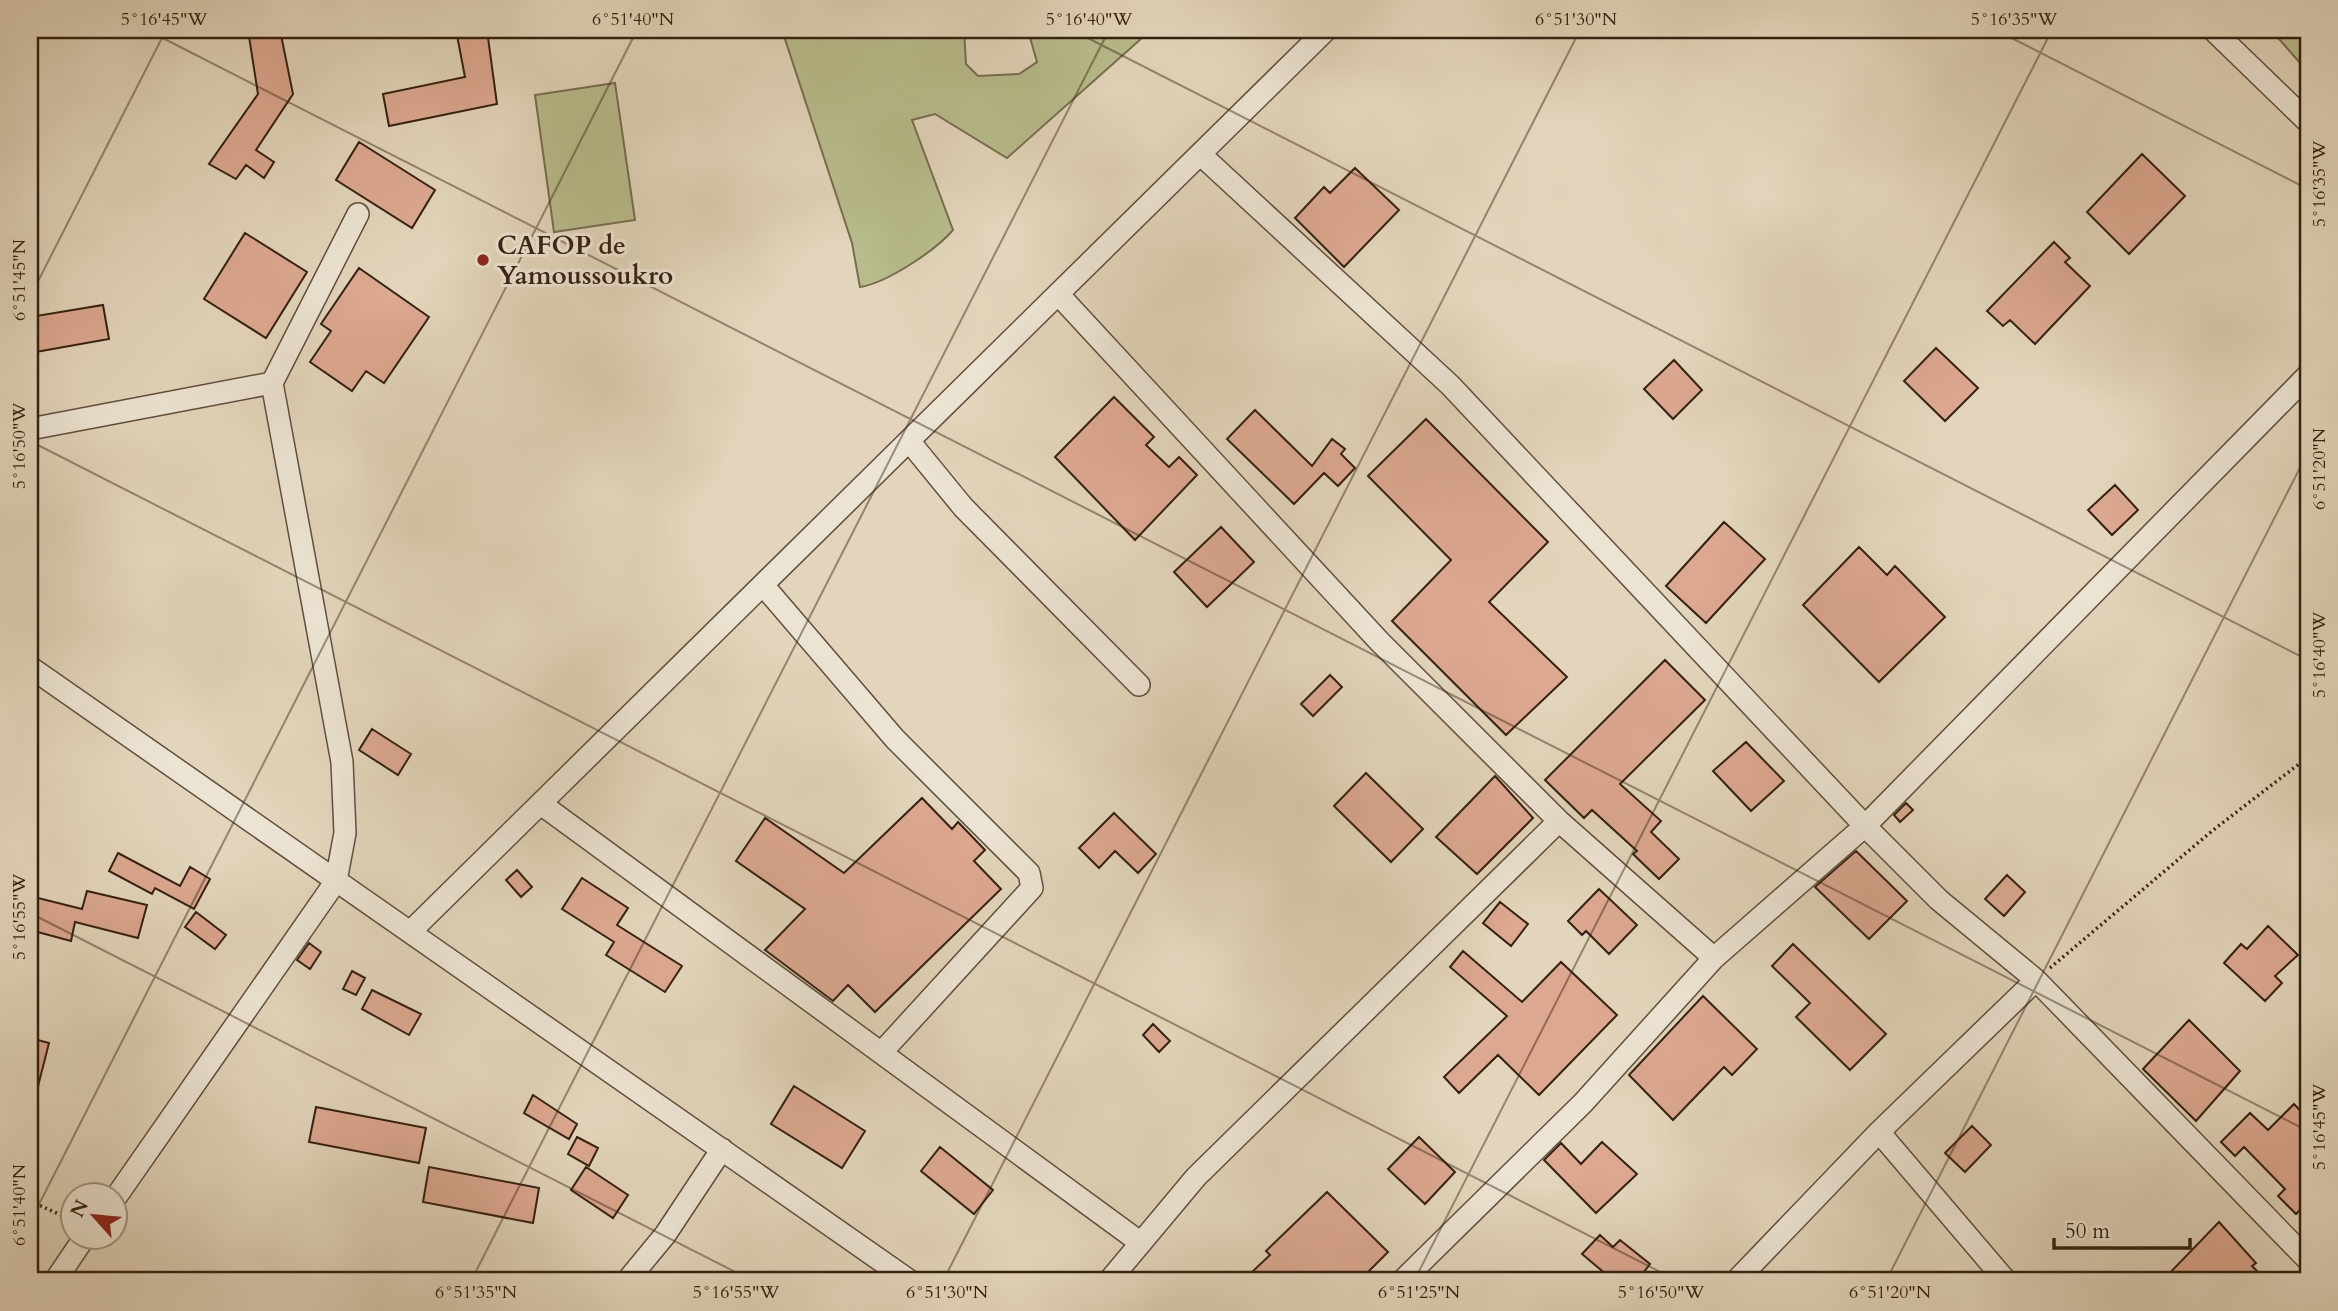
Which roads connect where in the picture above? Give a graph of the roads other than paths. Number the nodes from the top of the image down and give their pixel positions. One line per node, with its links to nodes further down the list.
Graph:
1 (1326, 30): 4 (street)
2 (2213, 30): 3 (street)
3 (2308, 122)
4 (1200, 154): 6 (street); 16 (street)
5 (358, 214): 8 (street)
6 (1058, 294): 10 (street); 15 (street)
7 (2308, 375): 16 (street)
8 (272, 383): 9 (street); 17 (street)
9 (30, 429)
10 (909, 441): 11 (street); 13 (street)
11 (762, 585): 14 (street); 21 (street)
12 (30, 667): 17 (street)
13 (1139, 685)
14 (541, 804): 18 (street); 21 (street)
15 (1559, 821): 19 (street); 25 (street)
16 (1865, 825): 19 (street); 20 (street)
17 (336, 881): 18 (street); 24 (street)
18 (410, 933): 23 (street)
19 (1714, 958): 33 (street)
20 (2036, 980): 22 (street); 27 (street)
21 (881, 1053): 25 (street)
22 (1879, 1132): 28 (street); 34 (street)
23 (722, 1149): 30 (street); 31 (street)
24 (126, 1182)
25 (1141, 1243): 32 (street)
26 (74, 1252): 29 (street)
27 (2308, 1260)
28 (1741, 1279)
29 (55, 1281)
30 (627, 1281)
31 (910, 1281)
32 (1109, 1281)
33 (1402, 1281)
34 (2006, 1281)

